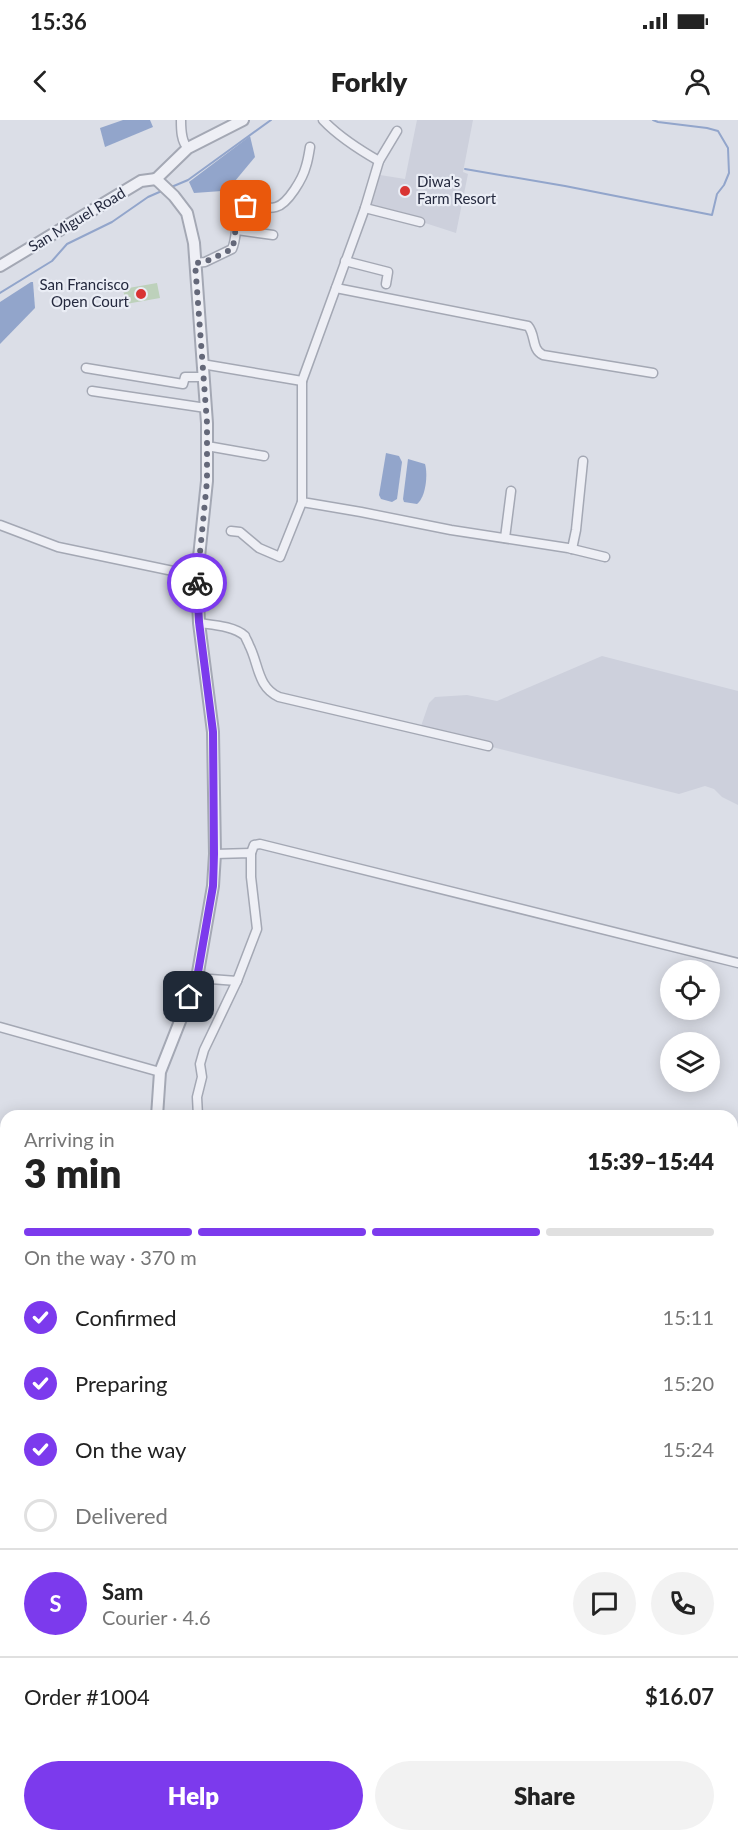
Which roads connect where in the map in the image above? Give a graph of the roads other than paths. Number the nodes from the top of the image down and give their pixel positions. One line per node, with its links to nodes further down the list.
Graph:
1 (181, 120): 6 (street)
2 (243, 120): 6 (street)
3 (323, 120): 7 (street)
4 (397, 131): 7 (street)
5 (310, 147): 11 (street)
6 (188, 148): 8 (street)
7 (379, 161): 9 (street)
8 (159, 182): 14 (street); 15 (street, San Miguel Road)
9 (365, 208): 10 (street); 13 (street)
10 (420, 222)
11 (237, 230): 12 (street); 14 (street)
12 (273, 235)
13 (345, 261): 16 (street); 17 (street)
14 (195, 263): 18 (street)
15 (0, 266)
16 (386, 284)
17 (336, 288): 20 (street); 22 (street)
18 (202, 364): 21 (street); 22 (street)
19 (86, 368): 21 (street)
20 (653, 373)
21 (203, 377): 24 (street)
22 (302, 381): 29 (street)
23 (92, 391): 24 (street)
24 (206, 408): 25 (street)
25 (207, 446): 26 (street); 35 (street)
26 (264, 456)
27 (584, 461): 33 (street)
28 (511, 491): 32 (street)
29 (302, 502): 31 (street); 32 (street)
30 (0, 525): 35 (street)
31 (231, 531)
32 (505, 538): 33 (street)
33 (572, 549): 34 (street)
34 (605, 557)
35 (197, 576): 36 (street)
36 (199, 622): 37 (street); 39 (street)
37 (488, 746)
38 (251, 853): 39 (street); 40 (street); 42 (street)
39 (214, 854): 41 (street)
40 (738, 963)
41 (197, 978): 42 (street); 44 (street)
42 (237, 981): 46 (street)
43 (0, 1027): 44 (street)
44 (160, 1072): 45 (street)
45 (157, 1110)
46 (198, 1110)

